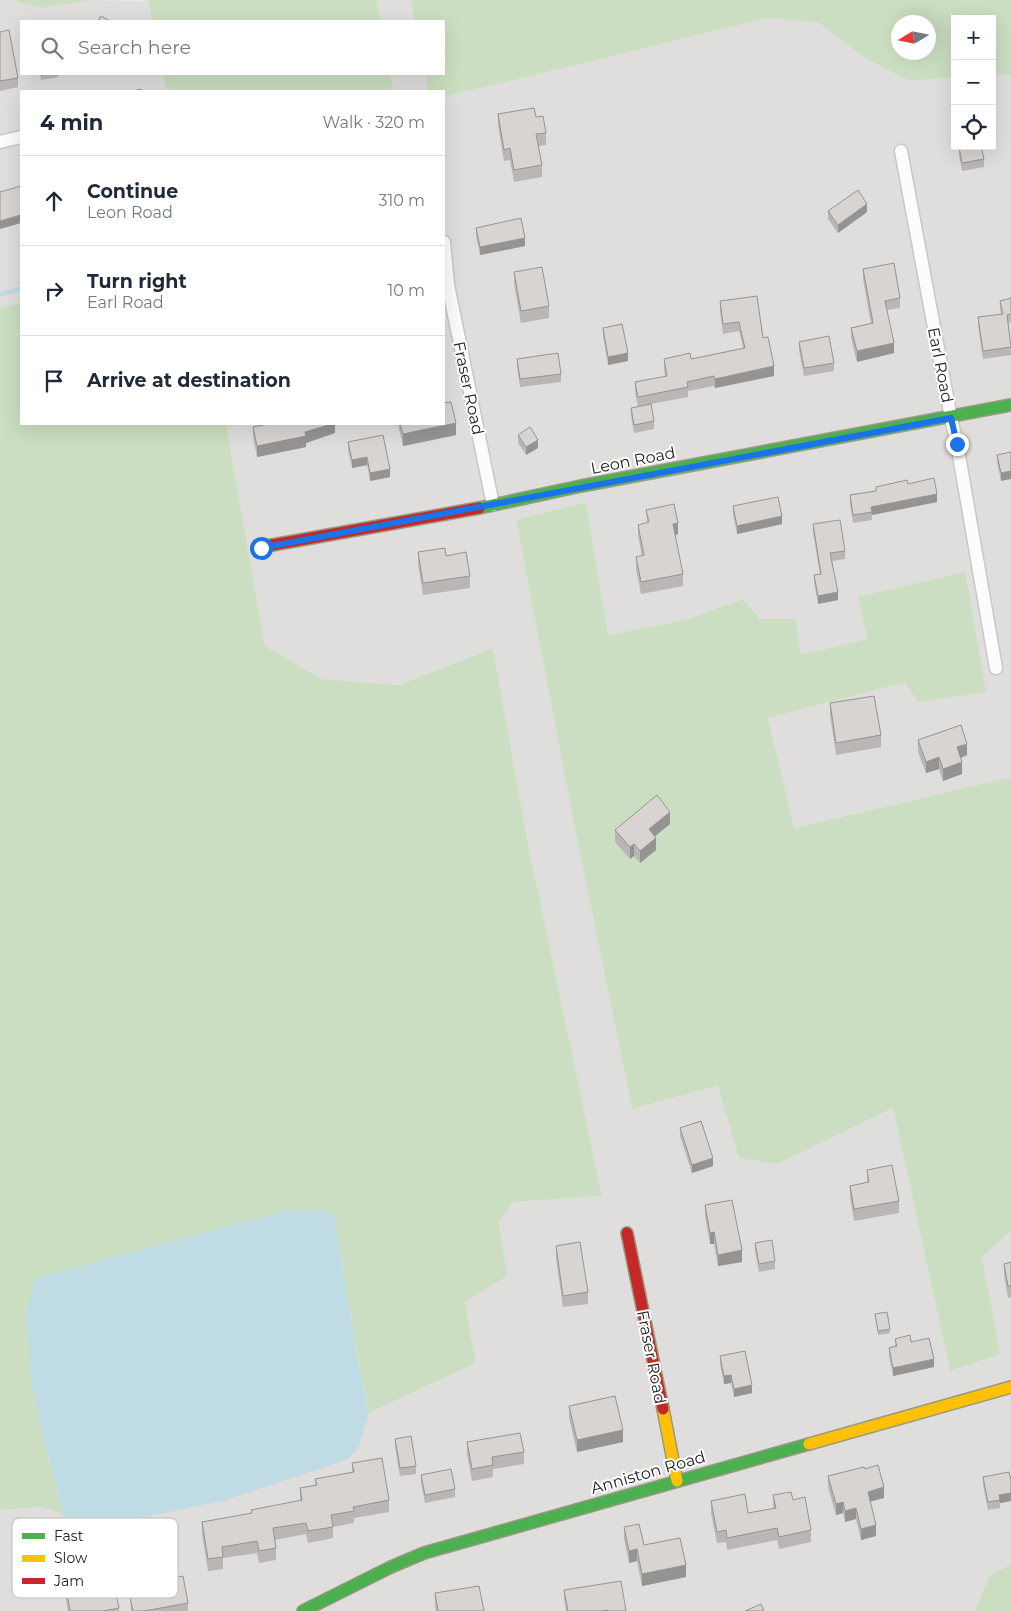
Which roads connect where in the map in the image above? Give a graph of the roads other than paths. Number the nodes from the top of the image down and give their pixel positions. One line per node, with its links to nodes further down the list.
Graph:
1 (20, 138): 2 (street)
2 (0, 142)
3 (901, 151): 6 (street, Earl Road)
4 (445, 253): 7 (street, Fraser Road)
5 (1011, 405): 6 (street, Leon Road)
6 (951, 418): 7 (street, Leon Road); 9 (street, Earl Road)
7 (493, 505): 8 (street, Leon Road)
8 (261, 548)
9 (996, 668)
10 (627, 1234): 12 (street, Fraser Road)
11 (1011, 1387): 12 (street, Anniston Road)
12 (678, 1481): 13 (street, Anniston Road)
13 (303, 1611)

